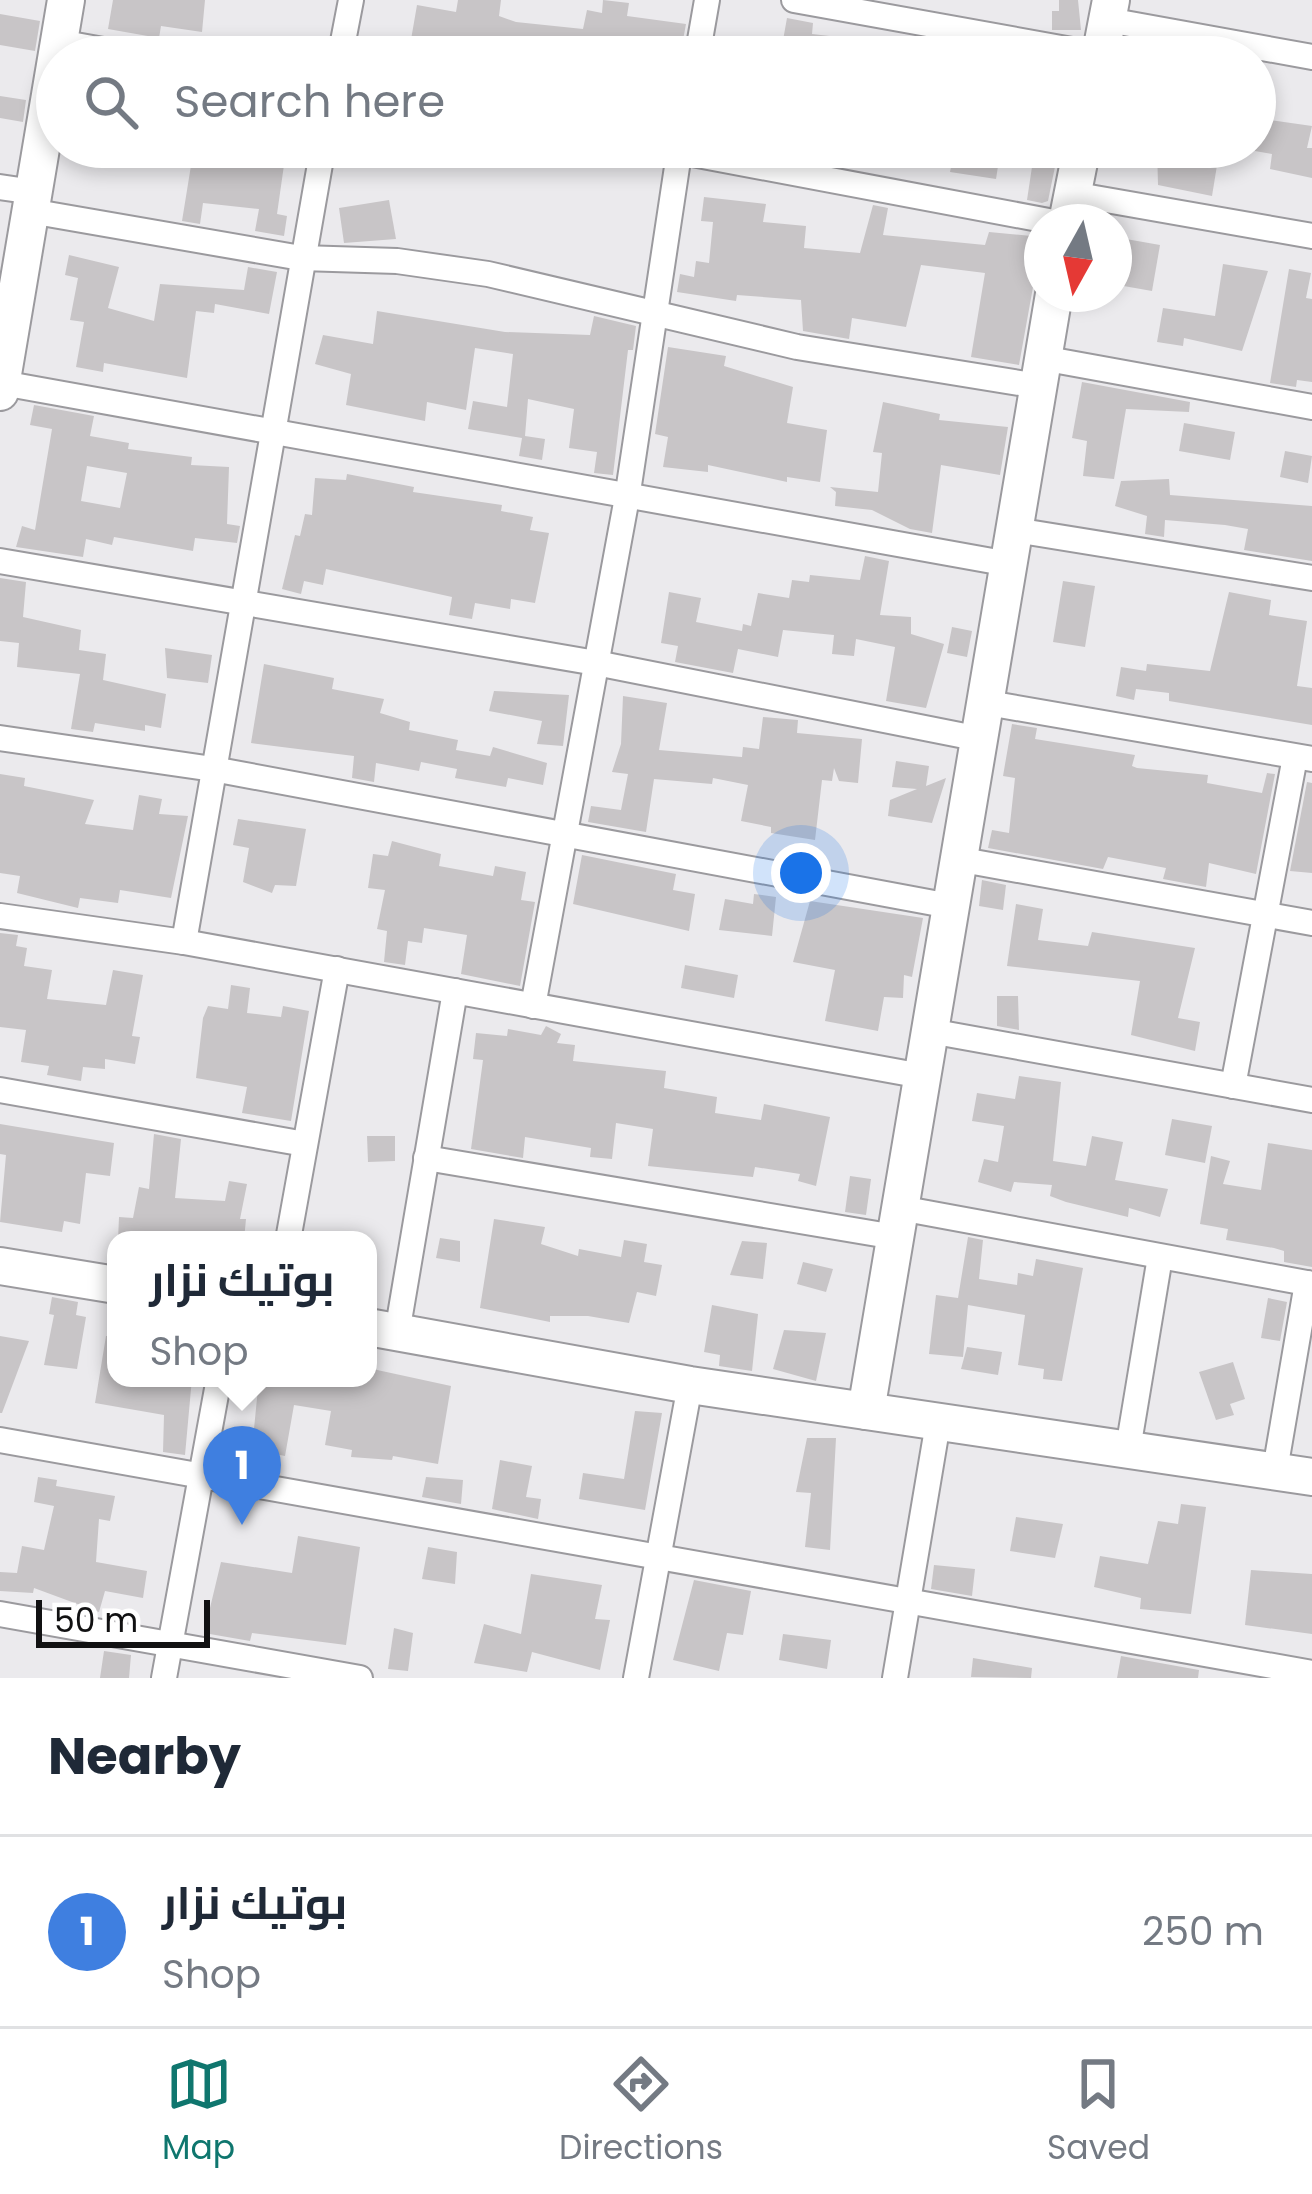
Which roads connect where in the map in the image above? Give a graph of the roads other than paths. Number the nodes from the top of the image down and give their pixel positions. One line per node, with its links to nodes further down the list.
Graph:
1 (66, 0): 6 (street)
2 (351, 0): 7 (street)
3 (707, 0): 8 (street)
4 (794, 0): 5 (street)
5 (1105, 33)
6 (60, 36)
7 (344, 36)
8 (701, 36)
9 (1276, 54): 10 (street)
10 (1312, 58)
11 (36, 139): 16 (street)
12 (319, 168): 21 (street)
13 (669, 168): 23 (street)
14 (792, 168): 18 (street)
15 (1076, 168): 17 (street)
16 (22, 197): 21 (street); 25 (street)
17 (1066, 204)
18 (1024, 206)
19 (1132, 219): 20 (street)
20 (1312, 236)
21 (301, 258): 23 (street); 27 (street)
22 (1051, 312): 24 (street)
23 (655, 314): 24 (street); 28 (street)
24 (1040, 372): 26 (street); 29 (street)
25 (1, 388): 27 (street)
26 (1312, 407)
27 (272, 429): 28 (street); 32 (street)
28 (628, 492): 29 (street); 33 (street)
29 (1012, 547): 31 (street); 34 (street)
30 (0, 560): 32 (street)
31 (1312, 578)
32 (241, 599): 33 (street); 37 (street)
33 (596, 663): 34 (street); 38 (street)
34 (979, 720): 36 (street); 39 (street)
35 (0, 738): 37 (street)
36 (1303, 758): 41 (street)
37 (213, 770): 38 (street); 44 (street)
38 (562, 835): 40 (street); 47 (street)
39 (957, 859): 40 (street); 41 (street)
40 (950, 906): 48 (street)
41 (1267, 914): 43 (street); 50 (street)
42 (0, 916): 44 (street)
43 (1312, 923)
44 (184, 943): 45 (street)
45 (337, 969): 46 (street); 53 (street)
46 (455, 992): 47 (street); 54 (street)
47 (533, 1006): 49 (street)
48 (930, 1030): 49 (street); 50 (street)
49 (922, 1076): 55 (street)
50 (1233, 1086): 52 (street)
51 (0, 1090): 53 (street)
52 (1312, 1100)
53 (305, 1144): 56 (street)
54 (426, 1158): 55 (street); 61 (street)
55 (898, 1222): 57 (street); 64 (street)
56 (290, 1231)
57 (1160, 1257): 60 (street); 67 (street)
58 (0, 1267): 59 (street)
59 (107, 1284)
60 (1310, 1284): 68 (street)
61 (383, 1330): 62 (street)
62 (690, 1385): 64 (street); 71 (street)
63 (217, 1387): 69 (street)
64 (866, 1411): 65 (street)
65 (938, 1423): 67 (street); 72 (street)
66 (0, 1440): 69 (street)
67 (1128, 1449): 68 (street)
68 (1275, 1470): 70 (street)
69 (201, 1475): 71 (street); 74 (street)
70 (1312, 1477)
71 (655, 1557): 72 (street); 78 (street)
72 (908, 1605): 75 (street); 79 (street)
73 (0, 1614): 74 (street)
74 (170, 1644): 76 (street); 77 (street)
75 (1312, 1673)
76 (164, 1678)
77 (360, 1678)
78 (636, 1678)
79 (895, 1678)

